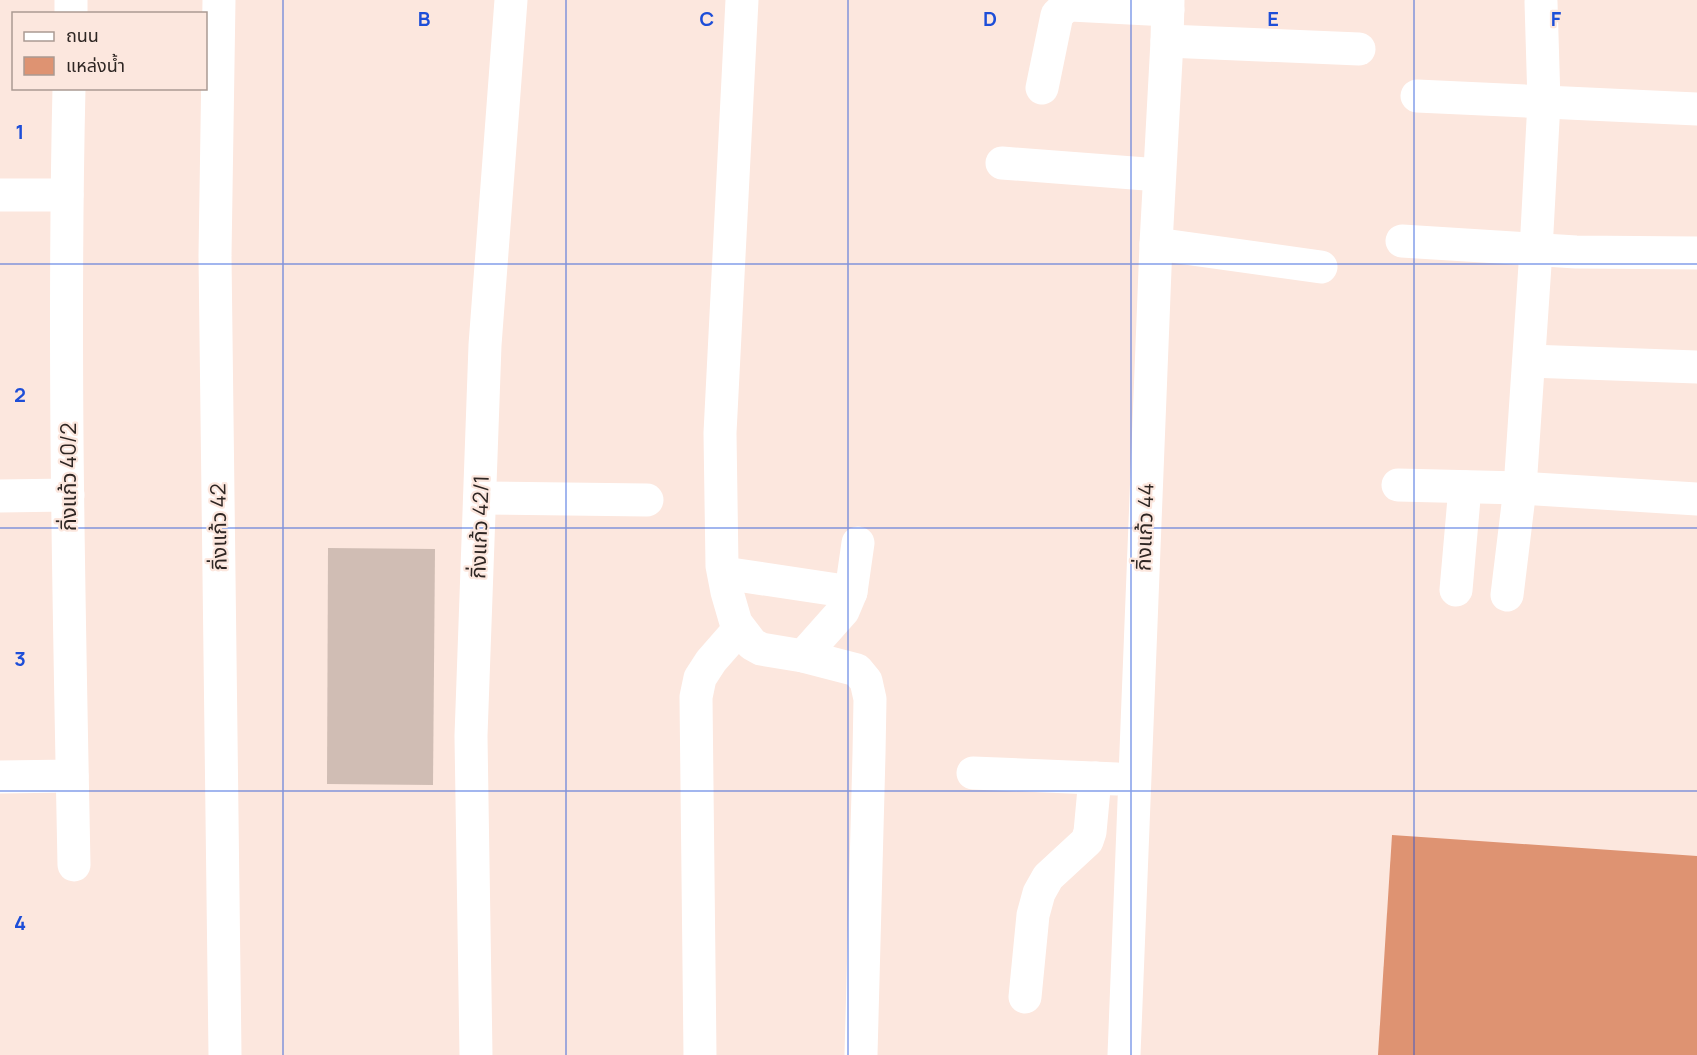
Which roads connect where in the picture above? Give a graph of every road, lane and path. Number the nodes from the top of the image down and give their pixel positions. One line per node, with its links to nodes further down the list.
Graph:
1 (219, 0): 45 (street, กิ่งแก้ว 42)
2 (511, 0): 28 (street, กิ่งแก้ว 42/1)
3 (742, 0): 32 (street)
4 (1541, 2): 10 (street)
5 (1168, 17): 6 (street); 7 (street); 13 (street, กิ่งแก้ว 44)
6 (1359, 49)
7 (1042, 88)
8 (69, 90): 15 (street, กิ่งแก้ว 40/2)
9 (1417, 96): 10 (street)
10 (1544, 102): 11 (street); 18 (street)
11 (1697, 109)
12 (1002, 163): 13 (street)
13 (1159, 175): 17 (street, กิ่งแก้ว 44)
14 (0, 195): 15 (street)
15 (67, 195): 26 (street, กิ่งแก้ว 40/2)
16 (1402, 241): 18 (street)
17 (1156, 244): 20 (street); 42 (street, กิ่งแก้ว 44)
18 (1536, 250): 19 (street); 21 (street)
19 (1697, 254)
20 (1321, 267)
21 (1529, 361): 22 (street); 25 (street)
22 (1697, 367)
23 (1398, 485): 24 (street)
24 (1465, 487): 25 (street); 33 (street)
25 (1520, 488): 29 (street); 35 (street)
26 (68, 495): 27 (street); 39 (street, กิ่งแก้ว 40/2)
27 (0, 496)
28 (480, 498): 30 (street); 46 (street, กิ่งแก้ว 42/1)
29 (1697, 499)
30 (647, 500)
31 (858, 543): 34 (street)
32 (724, 573): 34 (street); 36 (street)
33 (1456, 590)
34 (851, 592): 37 (street)
35 (1507, 595)
36 (739, 629): 37 (street); 47 (street)
37 (803, 656): 48 (street)
38 (973, 773): 41 (street)
39 (72, 776): 40 (street); 43 (street, กิ่งแก้ว 40/2)
40 (0, 777)
41 (1095, 778): 42 (street); 44 (street)
42 (1134, 780): 49 (street, กิ่งแก้ว 44)
43 (74, 865)
44 (1025, 997)
45 (225, 1055)
46 (476, 1055)
47 (700, 1055)
48 (861, 1055)
49 (1124, 1055)

